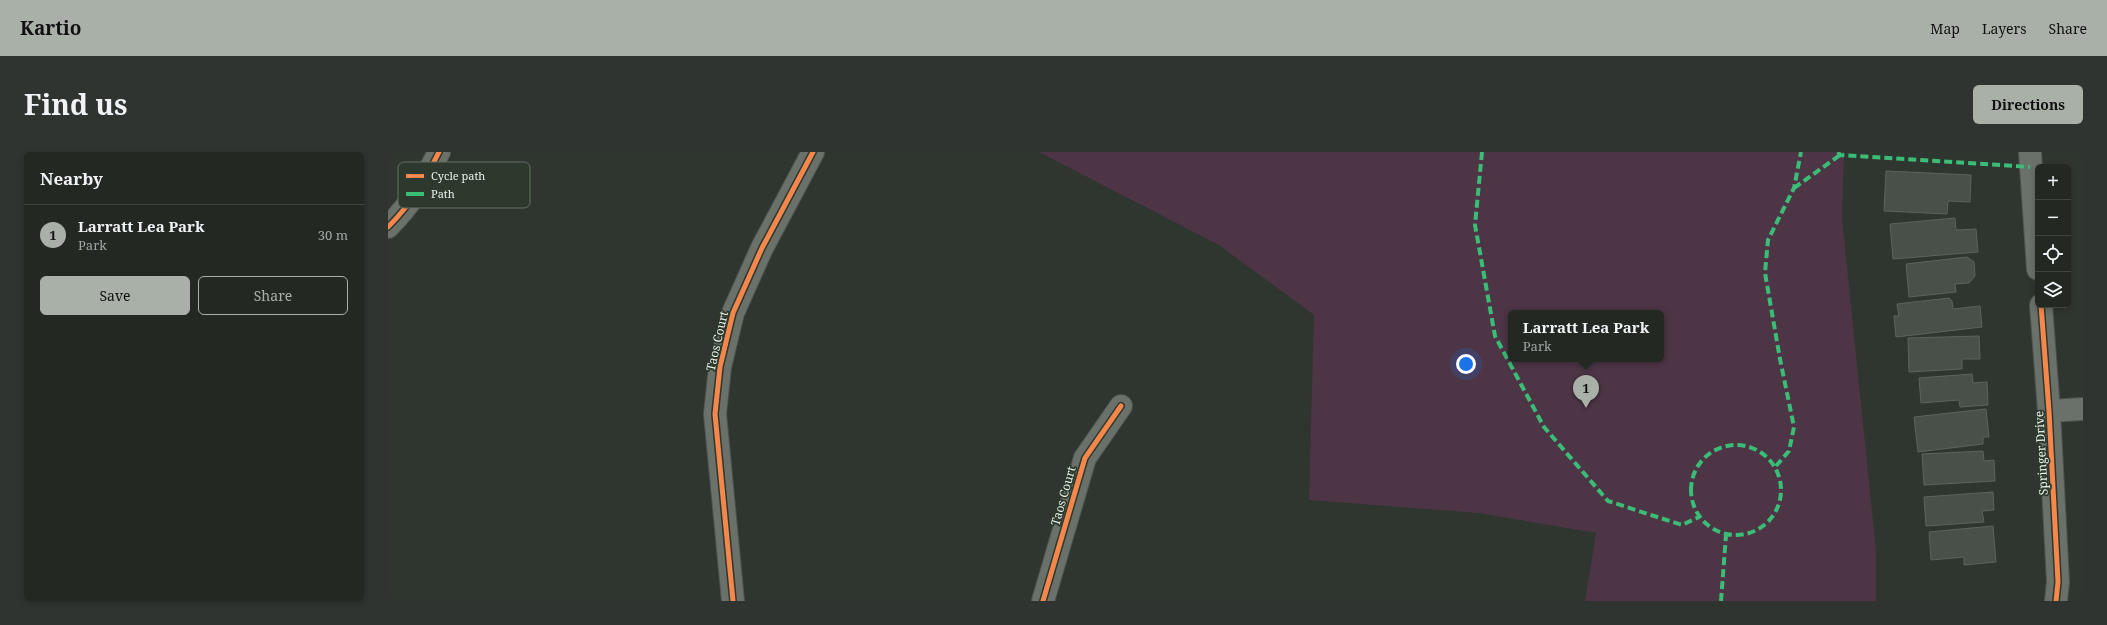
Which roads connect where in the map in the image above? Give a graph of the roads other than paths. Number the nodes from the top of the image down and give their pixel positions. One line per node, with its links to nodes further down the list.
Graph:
1 (439, 152): 4 (street)
2 (813, 152): 12 (street, Taos Court)
3 (2030, 152): 7 (street)
4 (434, 162)
5 (406, 208): 6 (street)
6 (388, 227)
7 (2036, 236)
8 (2041, 308): 11 (street, Springer Drive)
9 (1122, 406): 13 (street, Taos Court)
10 (2083, 409): 11 (street)
11 (2049, 411): 14 (street, Springer Drive)
12 (733, 601)
13 (1043, 601)
14 (2056, 601)

